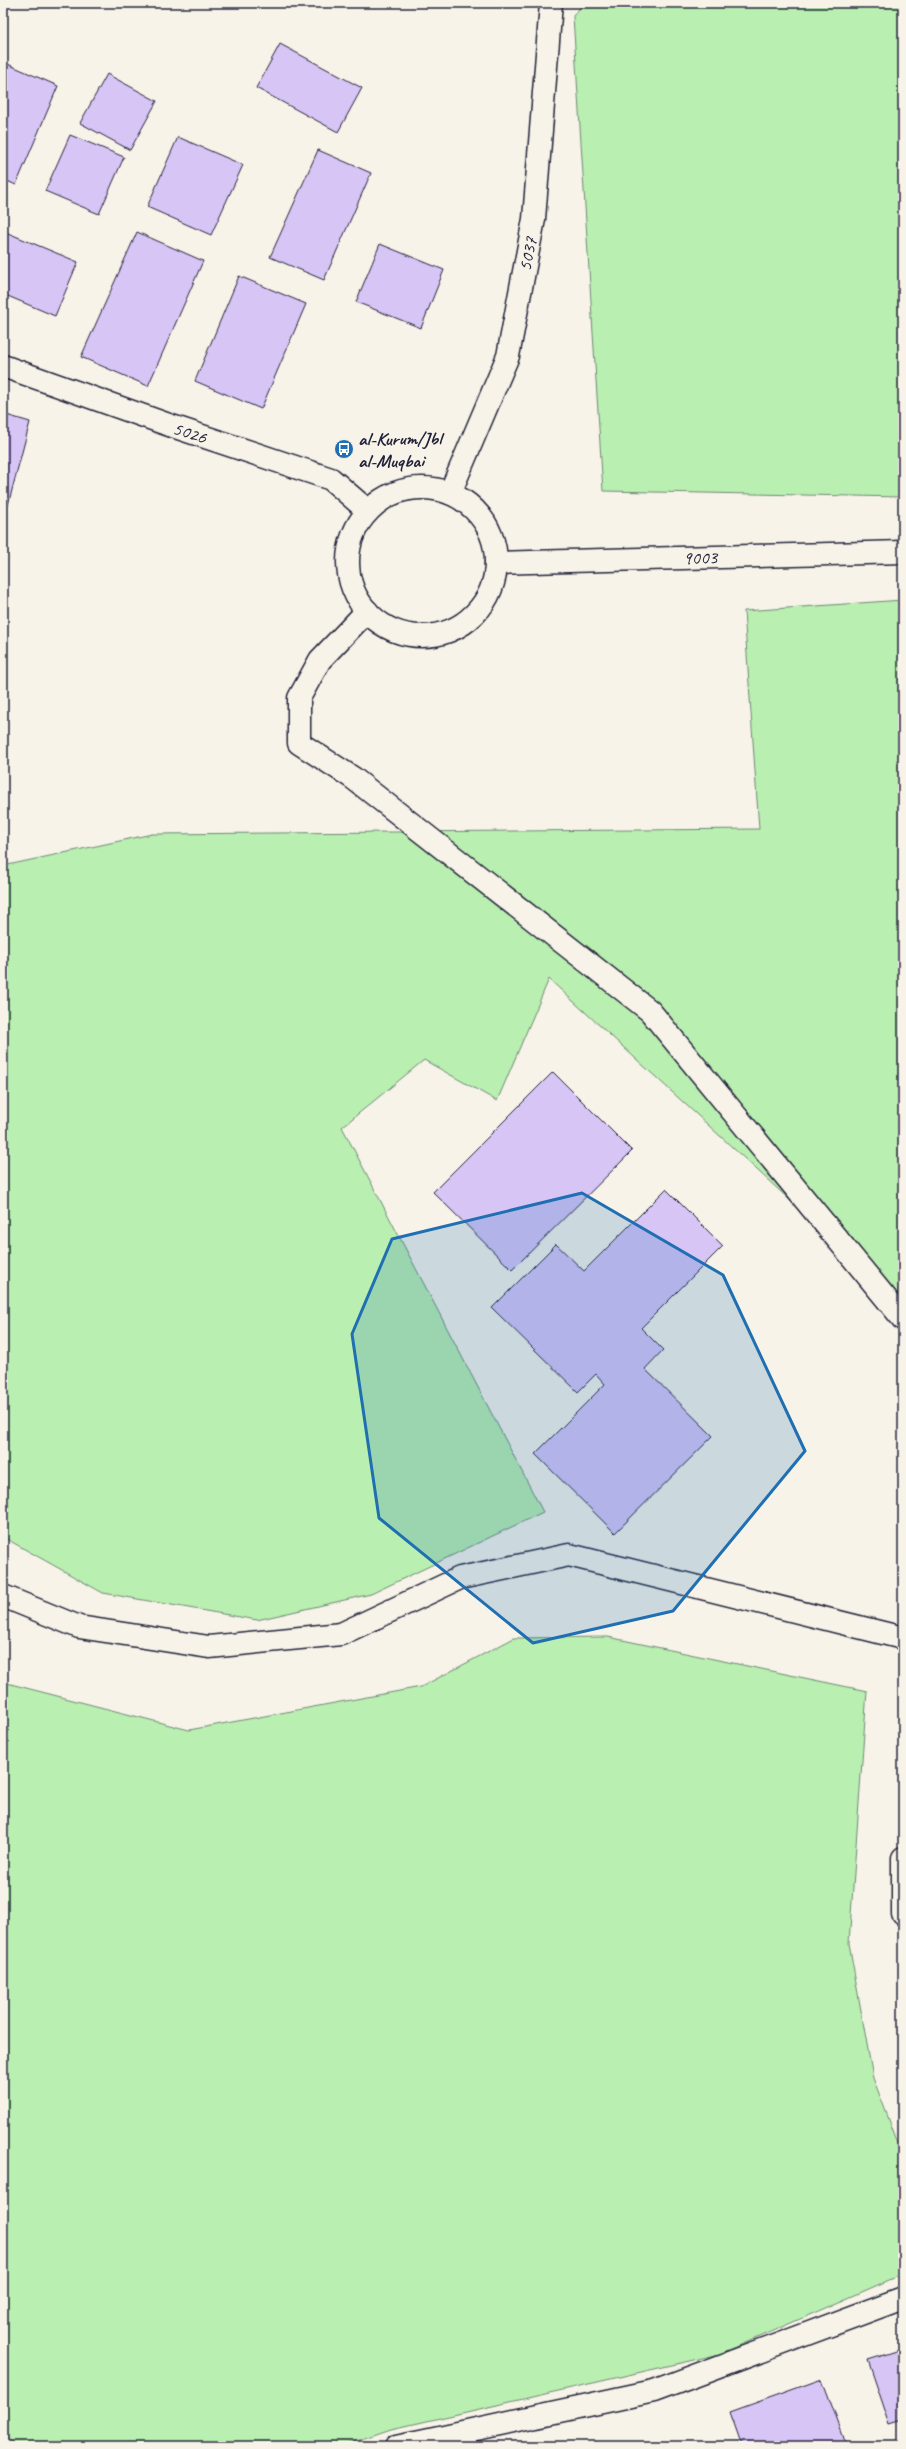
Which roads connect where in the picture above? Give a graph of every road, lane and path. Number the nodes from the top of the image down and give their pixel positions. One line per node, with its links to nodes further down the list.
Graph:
1 (551, 3): 3 (street, 5037)
2 (3, 366): 4 (street, 5026)
3 (450, 493): 4 (street); 6 (street)
4 (368, 511): 7 (street)
5 (903, 552): 6 (street, 9003)
6 (496, 563): 7 (street)
7 (367, 612): 8 (street)
8 (903, 1319)
9 (3, 1596): 10 (street)
10 (903, 1638)
11 (903, 1858): 12 (street)
12 (903, 1914)
13 (903, 2298): 14 (street)
14 (397, 2446)

